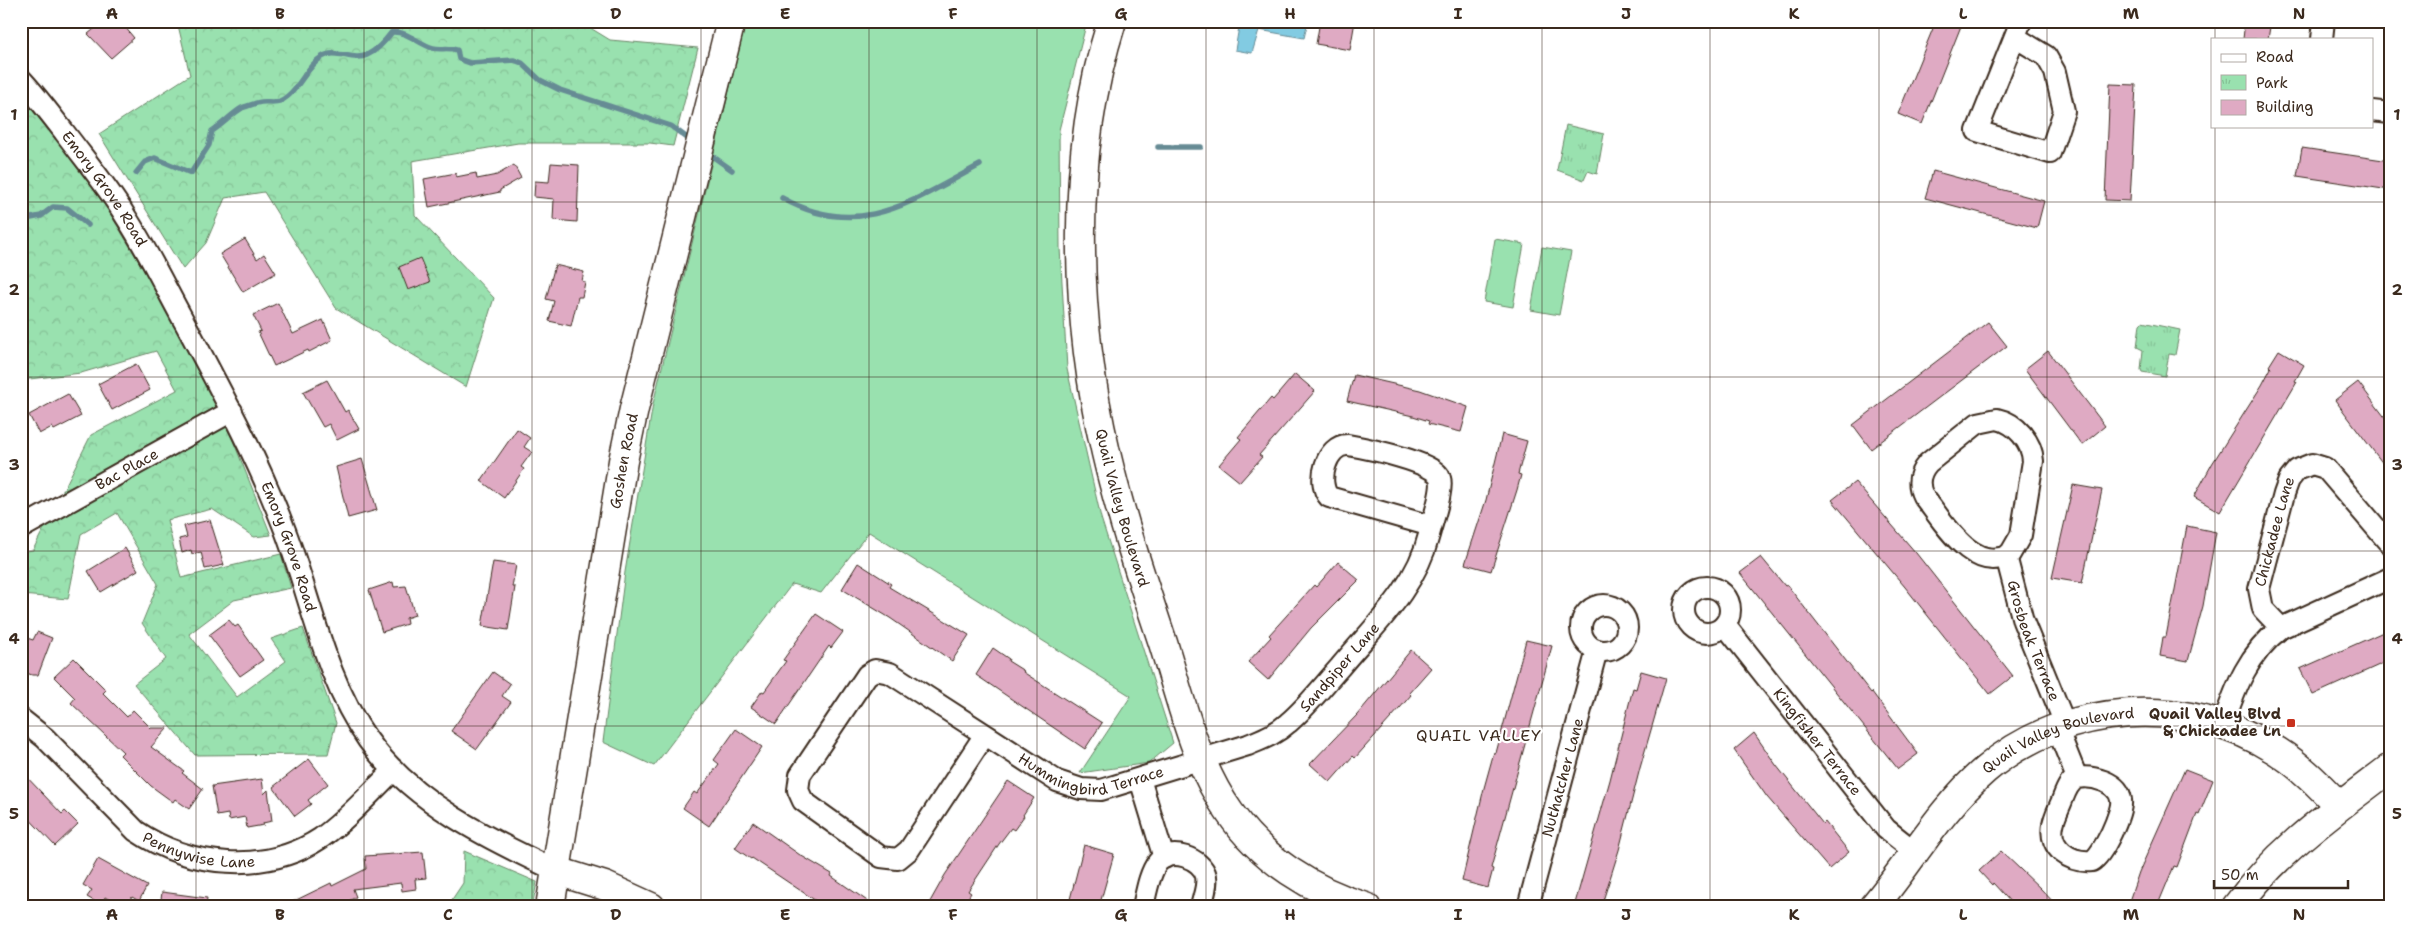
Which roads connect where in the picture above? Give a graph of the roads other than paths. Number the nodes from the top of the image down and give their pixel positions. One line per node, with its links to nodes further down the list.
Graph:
1 (731, 21): 30 (street, Goshen Road)
2 (1112, 21): 22 (street, Quail Valley Boulevard)
3 (2324, 21): 5 (street)
4 (2018, 29): 4 (street)
5 (2322, 38)
6 (21, 79): 9 (street, Emory Grove Road)
7 (2374, 111): 8 (street)
8 (2390, 113)
9 (232, 411): 11 (street, Bac Place); 24 (street, Emory Grove Road)
10 (1431, 526): 10 (street, Sandpiper Lane); 22 (street, Sandpiper Lane)
11 (21, 528)
12 (2390, 544): 16 (street, Chickadee Lane)
13 (2006, 556): 13 (street); 20 (street, Grosbeak Terrace)
14 (2390, 578): 16 (street)
15 (1725, 625): 28 (street, Kingfisher Terrace)
16 (2281, 628): 19 (street)
17 (1597, 650): 36 (street, Nuthatcher Lane)
18 (21, 719): 24 (street, Pennywise Lane)
19 (2223, 725): 20 (street, Quail Valley Boulevard); 27 (street, Quail Valley Boulevard)
20 (2061, 726): 25 (street, Grosbeak Terrace); 28 (street, Quail Valley Boulevard)
21 (984, 736): 21 (street, Hummingbird Terrace); 26 (street, Hummingbird Terrace)
22 (1201, 758): 26 (street, Hummingbird Terrace); 31 (street, Quail Valley Boulevard)
23 (2390, 768): 27 (street)
24 (394, 770): 30 (street, Emory Grove Road)
25 (2077, 778)
26 (1140, 779): 29 (street)
27 (2339, 806): 38 (street)
28 (1915, 852): 37 (street, Quail Valley Boulevard)
29 (1164, 858): 34 (street); 35 (street)
30 (557, 871): 32 (street, Goshen Road); 33 (street, Emory Grove Road)
31 (1364, 906)
32 (550, 907)
33 (651, 907)
34 (1143, 907)
35 (1201, 907)
36 (1528, 907)
37 (1873, 907)
38 (2236, 907)

